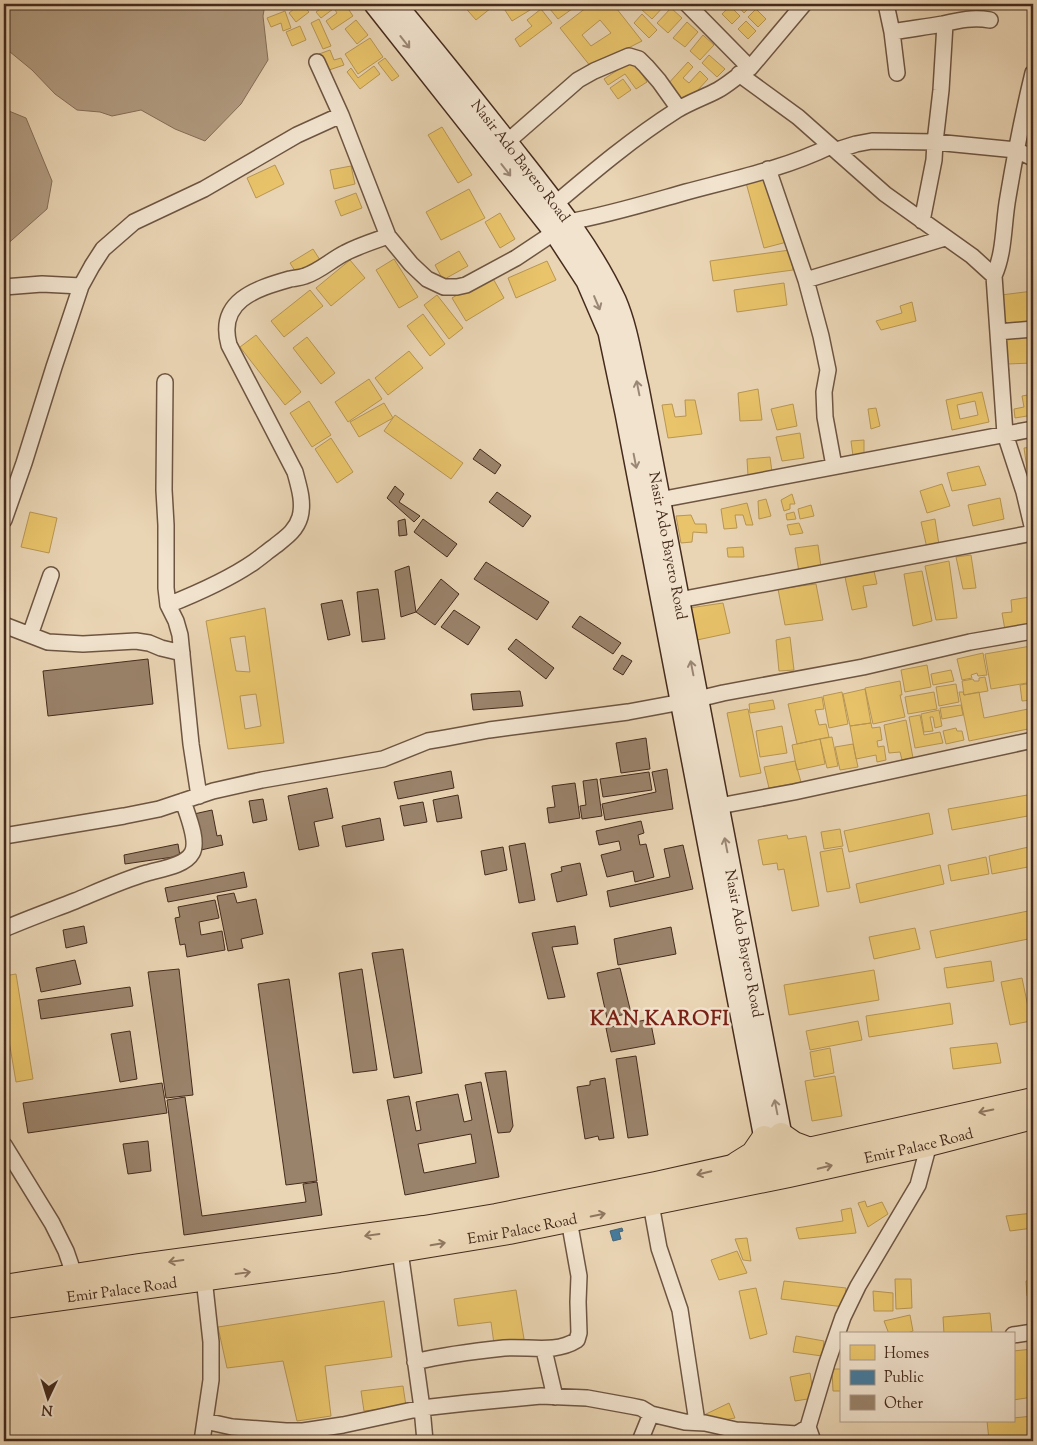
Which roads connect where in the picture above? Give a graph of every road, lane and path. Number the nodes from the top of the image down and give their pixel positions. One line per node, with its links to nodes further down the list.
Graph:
1 (375, 4): 23 (street, one-way to 23)
2 (396, 4): 15 (street, Nasir Ado Bayero Road)
3 (686, 4): 10 (street)
4 (886, 4): 8 (street)
5 (795, 7): 10 (street)
6 (990, 20): 7 (street)
7 (945, 24): 8 (street); 16 (street)
8 (892, 32): 11 (street)
9 (317, 62): 14 (street)
10 (744, 71): 13 (street); 17 (street)
11 (897, 73)
12 (1033, 73): 18 (street)
13 (678, 109): 15 (street); 21 (street)
14 (342, 115): 24 (street); 28 (street)
15 (507, 142): 21 (street, Nasir Ado Bayero Road)
16 (935, 142): 17 (street); 18 (street); 22 (street)
17 (834, 148): 20 (street); 22 (street)
18 (1016, 150): 19 (street); 26 (street)
19 (1033, 158)
20 (768, 169): 23 (street); 27 (street)
21 (555, 204): 23 (street, Nasir Ado Bayero Road)
22 (922, 221): 25 (street)
23 (562, 227): 24 (street); 36 (street, Nasir Ado Bayero Road, one-way to 23); 46 (street, one-way to 46)
24 (388, 236): 41 (street)
25 (945, 238): 26 (street); 27 (street)
26 (994, 276): 31 (street)
27 (806, 280): 35 (street)
28 (81, 286): 29 (street); 37 (street)
29 (4, 287)
30 (1033, 329): 31 (street)
31 (998, 332): 34 (street)
32 (165, 382): 41 (street)
33 (1033, 429): 34 (street)
34 (1005, 434): 35 (street); 38 (street)
35 (834, 466): 36 (street)
36 (659, 500): 40 (street, Nasir Ado Bayero Road)
37 (4, 520)
38 (1033, 531): 40 (street)
39 (51, 576): 44 (street)
40 (678, 600): 46 (street, Nasir Ado Bayero Road, one-way to 40)
41 (168, 605): 45 (street)
42 (4, 625): 44 (street)
43 (1033, 631): 46 (street)
44 (30, 635): 45 (street)
45 (182, 652): 48 (street)
46 (689, 700): 48 (street); 50 (street, Nasir Ado Bayero Road); 57 (street)
47 (1033, 740): 50 (street)
48 (199, 796): 49 (street)
49 (183, 801): 51 (street); 52 (street)
50 (718, 806): 57 (street, Nasir Ado Bayero Road, one-way to 50)
51 (4, 836)
52 (4, 929)
53 (1033, 1100): 55 (main road, Emir Palace Road, one-way to 55)
54 (1033, 1117): 55 (main road, Emir Palace Road)
55 (926, 1134): 57 (main road, Emir Palace Road, one-way to 55); 57 (main road, Emir Palace Road); 70 (street)
56 (4, 1145): 62 (street)
57 (777, 1157): 58 (main road, Emir Palace Road); 60 (main road, Emir Palace Road, one-way to 60)
58 (651, 1204): 59 (main road, Emir Palace Road, one-way to 58); 75 (street)
59 (569, 1220): 60 (main road, Emir Palace Road); 68 (street)
60 (507, 1223): 61 (main road, Emir Palace Road, one-way to 60); 62 (main road, Emir Palace Road, one-way to 62)
61 (400, 1251): 63 (main road, Emir Palace Road, one-way to 61); 69 (street)
62 (75, 1277): 64 (main road, Emir Palace Road)
63 (204, 1278): 65 (main road, Emir Palace Road); 74 (street)
64 (4, 1287)
65 (4, 1306)
66 (1033, 1332): 67 (street)
67 (1014, 1335)
68 (544, 1350): 69 (street); 71 (street)
69 (416, 1362): 72 (street)
70 (834, 1362): 76 (street)
71 (555, 1397): 72 (street); 73 (street)
72 (422, 1408): 74 (street); 79 (street)
73 (651, 1414): 75 (street); 80 (street)
74 (204, 1421): 78 (street)
75 (697, 1422): 77 (street)
76 (810, 1434): 77 (street)
77 (784, 1437)
78 (202, 1441)
79 (425, 1441)
80 (640, 1441)

